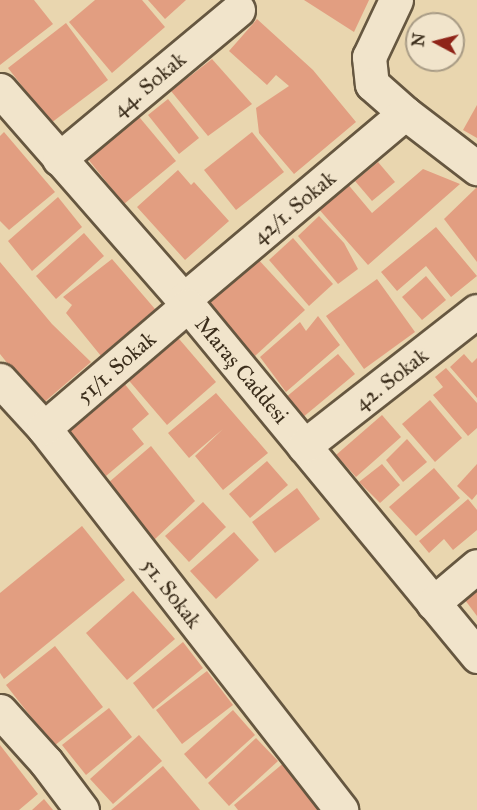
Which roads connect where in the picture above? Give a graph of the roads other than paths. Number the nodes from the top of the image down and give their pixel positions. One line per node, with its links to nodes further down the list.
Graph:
1 (396, 0): 4 (street)
2 (238, 10): 5 (street, 44. Sokak)
3 (0, 90): 5 (street, Maraş Caddesi)
4 (405, 113): 6 (street); 7 (street, 42/1. Sokak)
5 (59, 159): 7 (street, Maraş Caddesi)
6 (477, 168)
7 (186, 303): 10 (street, 51/1. Sokak); 11 (street, Maraş Caddesi)
8 (477, 311): 11 (street, 42. Sokak)
9 (0, 380): 10 (street, 51. Sokak)
10 (44, 428): 17 (street, 51. Sokak)
11 (304, 446): 13 (street, Maraş Caddesi)
12 (477, 566): 13 (street)
13 (433, 603): 14 (street, Maraş Caddesi)
14 (477, 656)
15 (0, 711): 16 (street)
16 (82, 810)
17 (341, 810)

